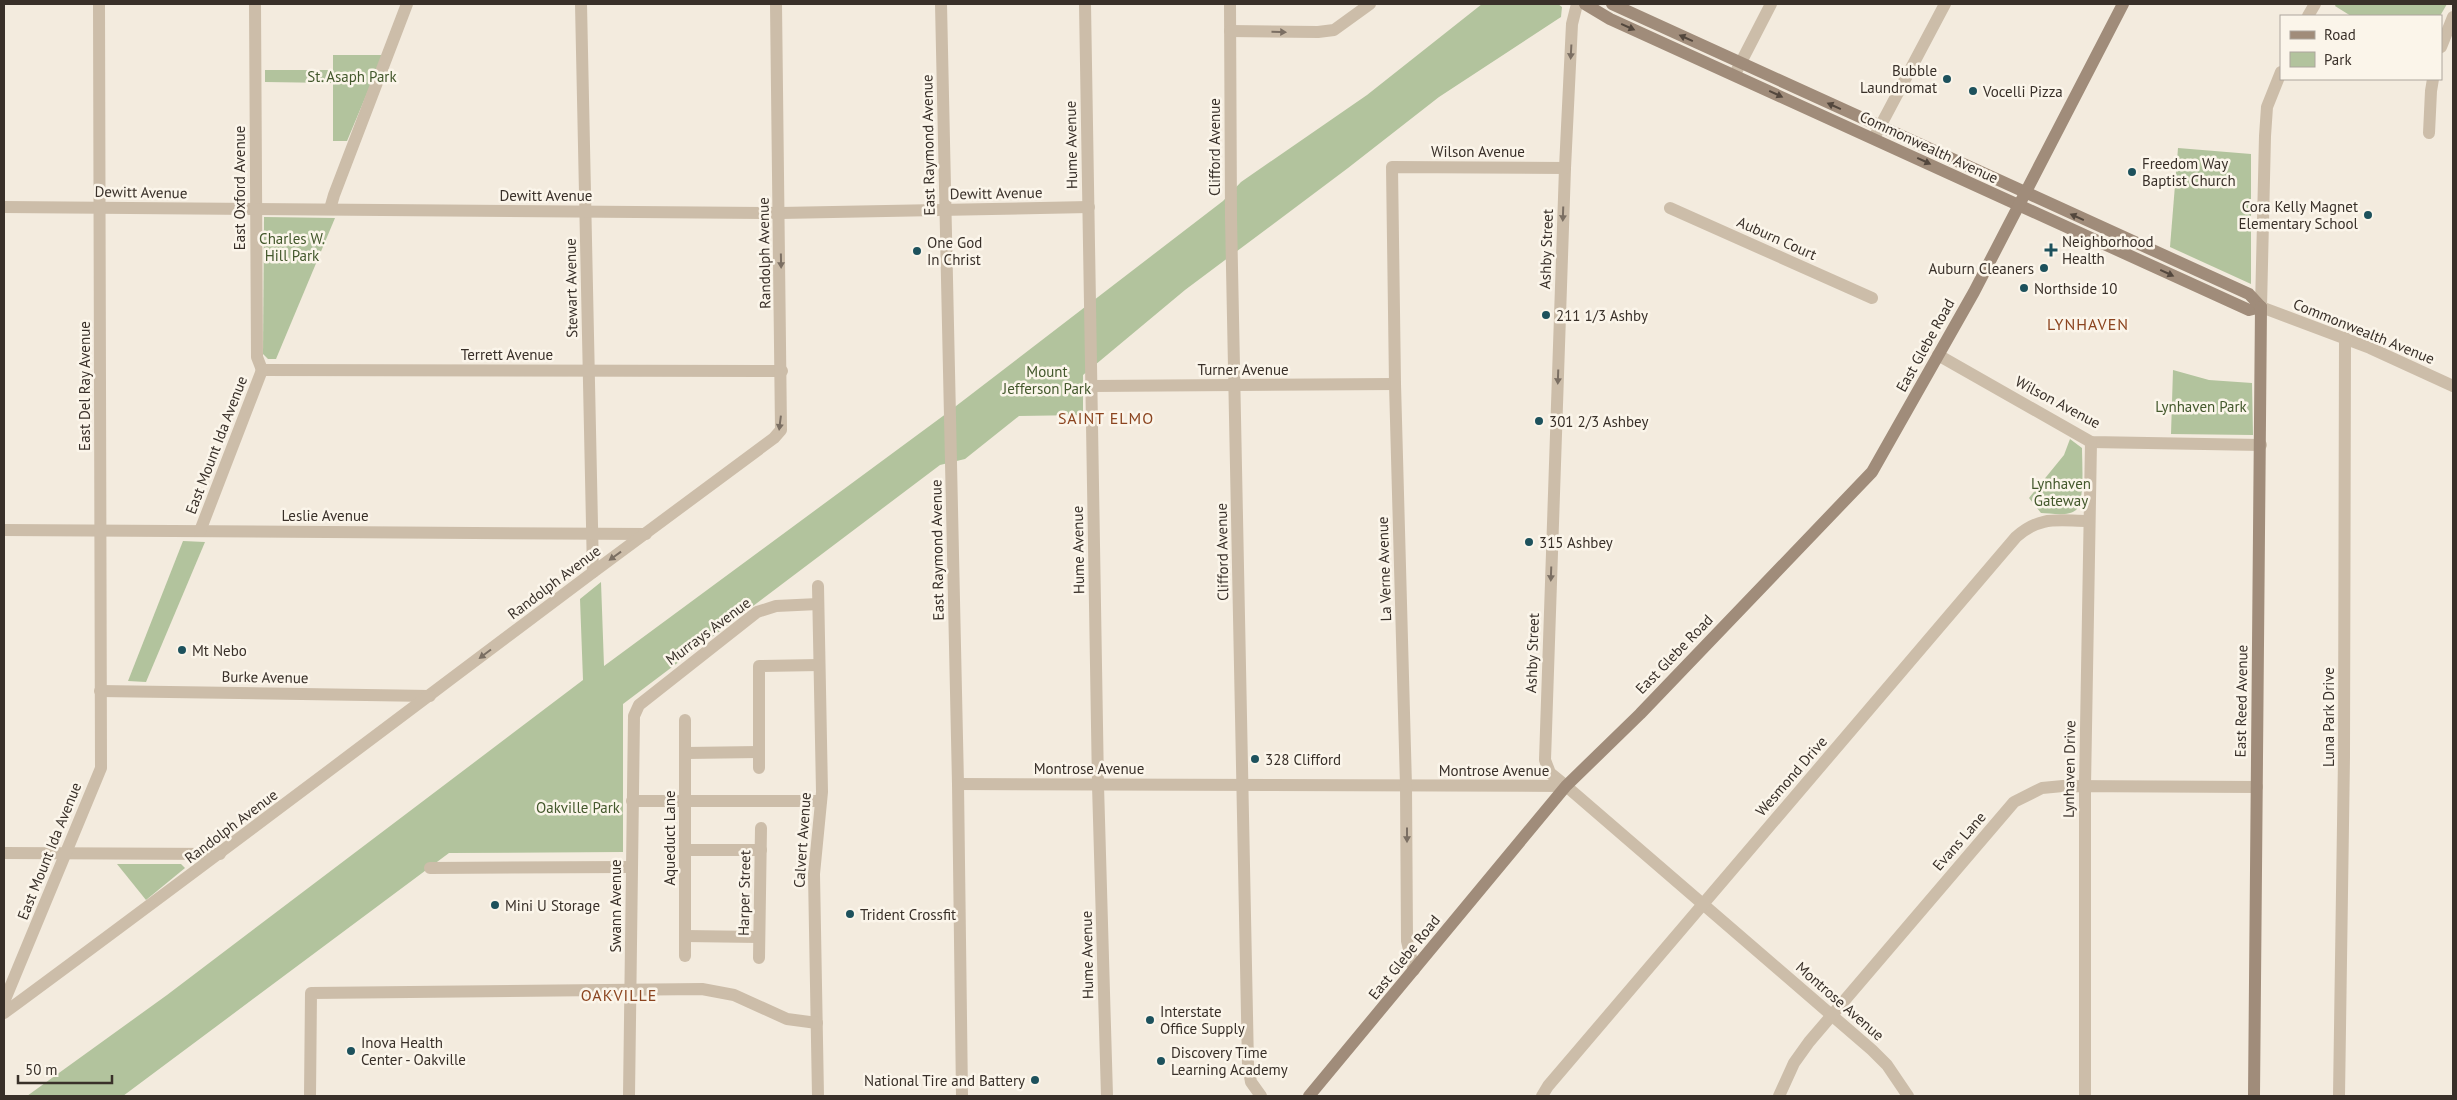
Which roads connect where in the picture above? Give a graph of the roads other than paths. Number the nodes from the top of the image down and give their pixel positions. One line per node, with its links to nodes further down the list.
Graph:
1 (98, 4): 32 (street, East Del Ray Avenue)
2 (255, 4): 35 (street, East Oxford Avenue)
3 (407, 4): 36 (street)
4 (581, 4): 38 (street, Stewart Avenue)
5 (776, 4): 39 (street, Randolph Avenue)
6 (941, 4): 37 (street, East Raymond Avenue)
7 (1085, 4): 33 (street, Hume Avenue)
8 (1230, 4): 19 (street, Clifford Avenue)
9 (1370, 4): 19 (street, one-way to 9)
10 (1577, 4): 28 (street, Ashby Street, one-way to 28)
11 (1585, 4): 21 (street, Commonwealth Avenue, one-way to 21)
12 (1612, 4): 21 (street, Commonwealth Avenue, one-way to 12)
13 (1771, 4): 21 (street)
14 (1945, 4): 24 (street)
15 (2123, 4): 29 (street, East Glebe Road)
16 (2315, 4): 17 (street)
17 (2309, 15)
18 (2453, 17): 20 (street)
19 (1230, 31): 49 (street, Clifford Avenue)
20 (2442, 44)
21 (1738, 69): 24 (street, Commonwealth Avenue, one-way to 21); 26 (street, Commonwealth Avenue, one-way to 26)
22 (2280, 75): 41 (street)
23 (2433, 80): 25 (street)
24 (1880, 126): 26 (street); 29 (street, Commonwealth Avenue)
25 (2430, 134)
26 (1874, 138): 30 (street, Commonwealth Avenue, one-way to 30)
27 (1392, 167): 28 (street, Wilson Avenue); 47 (street, La Verne Avenue)
28 (1565, 168): 75 (street, Ashby Street, one-way to 75)
29 (2025, 193): 30 (street, East Glebe Road); 41 (street, Commonwealth Avenue, one-way to 29)
30 (2019, 206): 41 (street, Commonwealth Avenue, one-way to 41); 43 (street, East Glebe Road)
31 (4, 207): 32 (street, Dewitt Avenue)
32 (100, 207): 35 (street, Dewitt Avenue); 55 (street, East Del Ray Avenue)
33 (1089, 207): 37 (street, Dewitt Avenue); 48 (street, Hume Avenue)
34 (1670, 208): 40 (street, Auburn Court)
35 (256, 209): 36 (street, Dewitt Avenue); 44 (street, East Oxford Avenue)
36 (330, 209): 38 (street, Dewitt Avenue)
37 (946, 210): 39 (street, Dewitt Avenue); 71 (street, East Raymond Avenue)
38 (586, 211): 39 (street, Dewitt Avenue); 45 (street, Stewart Avenue)
39 (780, 212): 46 (street, Randolph Avenue, one-way to 46)
40 (1872, 298)
41 (2261, 307): 42 (street, Commonwealth Avenue); 52 (street, East Reed Avenue)
42 (2345, 338): 50 (street, Commonwealth Avenue); 112 (street, Luna Park Drive)
43 (1938, 355): 51 (street, Wilson Avenue); 75 (street, East Glebe Road)
44 (262, 370): 45 (street, Terrett Avenue); 56 (street, East Mount Ida Avenue)
45 (589, 371): 46 (street, Terrett Avenue); 57 (street, Stewart Avenue)
46 (782, 371): 58 (street, Randolph Avenue, one-way to 58)
47 (1395, 384): 49 (street, Turner Avenue); 74 (street, La Verne Avenue)
48 (1092, 386): 49 (street, Turner Avenue); 72 (street, Hume Avenue)
49 (1234, 386): 73 (street, Clifford Avenue)
50 (2453, 386)
51 (2091, 442): 52 (street, Wilson Avenue); 53 (street, Lynhaven Drive)
52 (2261, 445): 77 (street, East Reed Avenue)
53 (2089, 521): 76 (street, Lynhaven Drive); 89 (street, Wesmond Drive)
54 (4, 530): 55 (street, Leslie Avenue)
55 (100, 530): 56 (street, Leslie Avenue); 63 (street, East Del Ray Avenue)
56 (200, 531): 57 (street, Leslie Avenue)
57 (592, 533): 58 (street, Leslie Avenue); 59 (street, Stewart Avenue)
58 (646, 534): 59 (street, Randolph Avenue, one-way to 59)
59 (593, 572): 64 (street, Randolph Avenue, one-way to 64)
60 (818, 586): 61 (street, Calvert Avenue)
61 (818, 604): 62 (street, Calvert Avenue); 65 (street, Murrays Avenue)
62 (819, 665): 67 (street); 80 (street, Calvert Avenue)
63 (100, 691): 64 (street, Burke Avenue); 69 (street, East Del Ray Avenue)
64 (430, 696): 86 (street, Randolph Avenue)
65 (634, 716): 78 (street, Swann Avenue)
66 (685, 720): 68 (street, Aqueduct Lane)
67 (759, 752): 68 (street); 70 (street)
68 (686, 753): 79 (street, Aqueduct Lane)
69 (101, 768): 85 (street, East Mount Ida Avenue)
70 (759, 768)
71 (958, 784): 72 (street, Montrose Avenue); 103 (street, East Raymond Avenue)
72 (1098, 785): 73 (street, Montrose Avenue); 104 (street, Hume Avenue)
73 (1244, 785): 74 (street, Montrose Avenue); 105 (street, Clifford Avenue)
74 (1406, 786): 75 (street, Montrose Avenue); 94 (street, La Verne Avenue, one-way to 94)
75 (1566, 786): 89 (street, Montrose Avenue); 94 (street, East Glebe Road)
76 (2085, 786): 77 (street, Evans Lane); 98 (street, Evans Lane); 110 (street, Lynhaven Drive)
77 (2256, 787): 111 (street, East Reed Avenue)
78 (632, 801): 79 (street); 87 (street, Swann Avenue)
79 (685, 801): 80 (street); 82 (street, Aqueduct Lane)
80 (821, 801): 99 (street, Calvert Avenue)
81 (761, 828): 83 (street, Harper Street)
82 (685, 850): 83 (street); 90 (street, Aqueduct Lane)
83 (761, 850): 91 (street, Harper Street)
84 (4, 853): 85 (street)
85 (65, 853): 86 (street); 96 (street, East Mount Ida Avenue)
86 (220, 854): 97 (street, Randolph Avenue)
87 (631, 867): 88 (street); 95 (street, Swann Avenue)
88 (430, 868)
89 (1703, 904): 98 (street, Montrose Avenue); 107 (street, Wesmond Drive)
90 (685, 936): 91 (street); 92 (street, Aqueduct Lane)
91 (760, 937): 93 (street, Harper Street)
92 (685, 956)
93 (759, 958)
94 (1414, 970): 106 (street, East Glebe Road)
95 (630, 990): 99 (street); 100 (street); 101 (street, Swann Avenue)
96 (4, 1002)
97 (4, 1013)
98 (1833, 1014): 108 (street, Evans Lane); 109 (street, Montrose Avenue)
99 (817, 1023): 102 (street, Calvert Avenue)
100 (310, 1096)
101 (630, 1096)
102 (818, 1096)
103 (962, 1096)
104 (1106, 1096)
105 (1261, 1096)
106 (1309, 1096)
107 (1542, 1096)
108 (1780, 1096)
109 (1908, 1096)
110 (2085, 1096)
111 (2254, 1096)
112 (2338, 1096)

